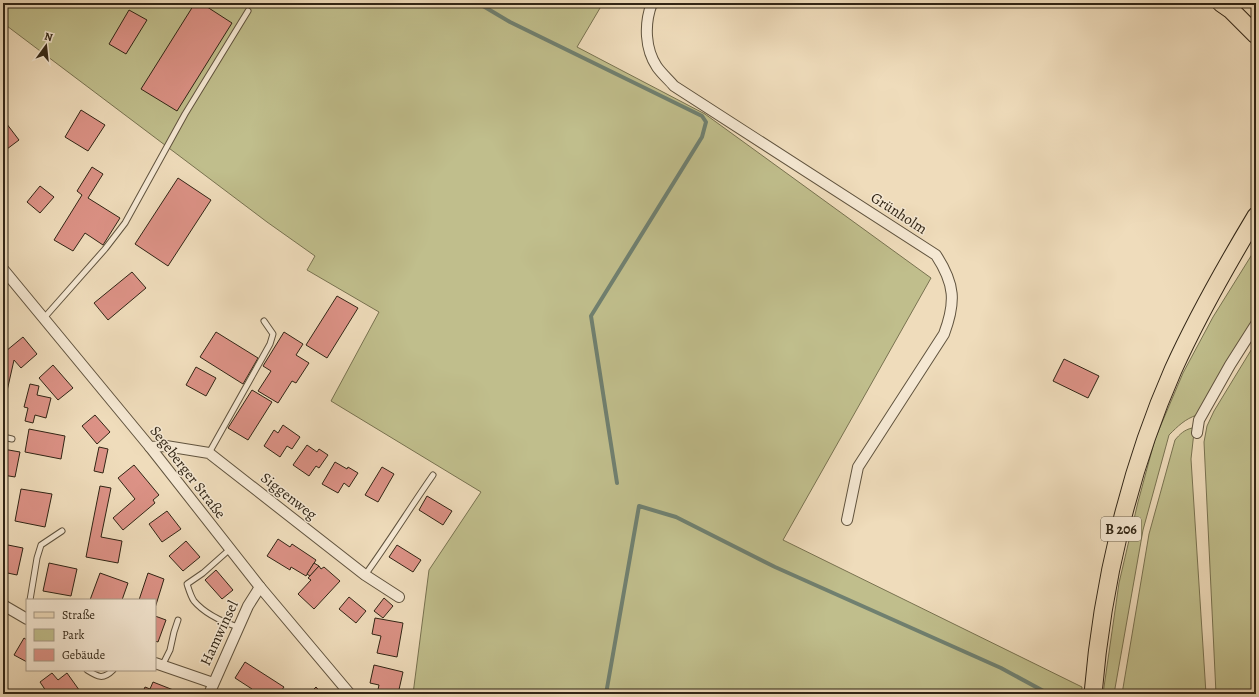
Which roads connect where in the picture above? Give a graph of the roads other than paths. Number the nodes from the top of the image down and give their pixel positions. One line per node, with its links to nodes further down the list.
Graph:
1 (652, 3): 17 (street, Grünholm)
2 (1226, 7): 4 (main road); 5 (main road)
3 (248, 11): 8 (lane)
4 (1256, 21)
5 (1256, 36)
6 (1256, 216): 34 (main road, B 206)
7 (3, 269): 8 (street, Segeberger Straße)
8 (44, 318): 14 (street, Segeberger Straße)
9 (264, 321): 15 (lane)
10 (1256, 324): 11 (street)
11 (1197, 433)
12 (3, 437): 13 (lane)
13 (12, 439)
14 (150, 448): 15 (street, Siggenweg); 19 (street, Segeberger Straße)
15 (209, 453): 20 (street, Siggenweg)
16 (433, 475): 20 (lane)
17 (847, 520)
18 (62, 531): 23 (lane)
19 (230, 549): 21 (street, Segeberger Straße); 27 (lane)
20 (365, 575): 22 (street, Siggenweg)
21 (260, 587): 27 (street, Hamwinsel); 33 (street, Segeberger Straße)
22 (399, 597)
23 (30, 599)
24 (3, 605): 25 (street)
25 (26, 616)
26 (178, 620): 28 (lane)
27 (238, 627): 31 (street, Hamwinsel)
28 (158, 665): 31 (street)
29 (88, 671): 30 (lane)
30 (112, 671)
31 (213, 684): 32 (street, Hamwinsel)
32 (209, 694)
33 (350, 694)
34 (1093, 694)

